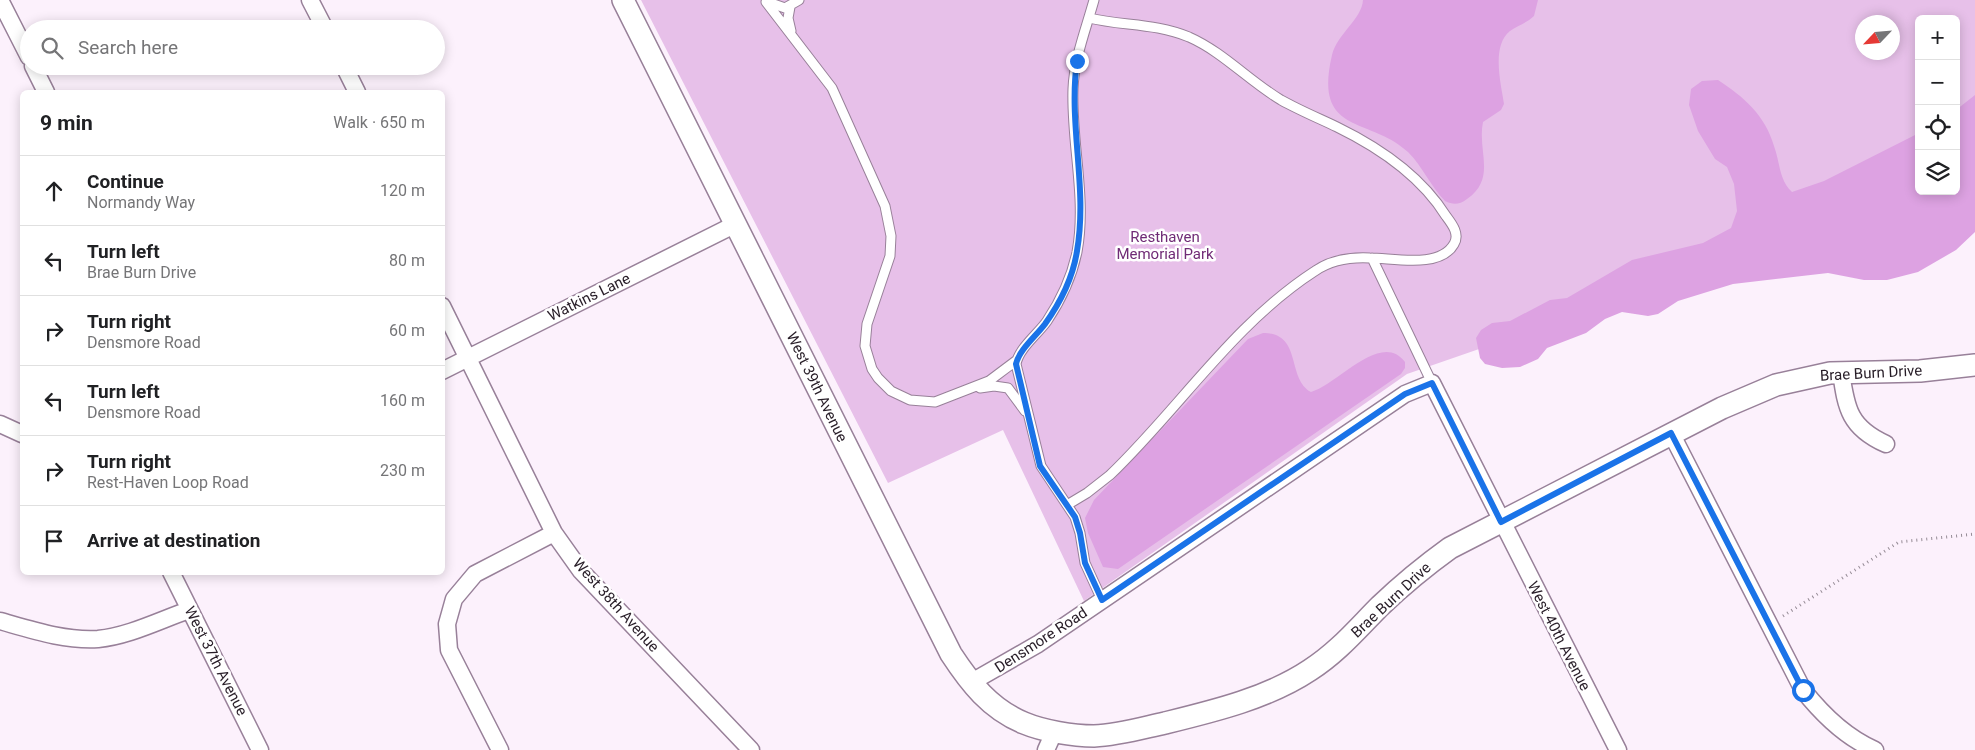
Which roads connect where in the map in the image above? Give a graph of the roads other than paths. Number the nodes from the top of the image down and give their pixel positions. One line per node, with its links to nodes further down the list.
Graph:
1 (0, 0): 11 (street)
2 (310, 0): 9 (street)
3 (623, 0): 16 (street, West 39th Avenue)
4 (799, 0): 7 (lane)
5 (1094, 0): 8 (lane)
6 (766, 1): 7 (lane); 10 (lane)
7 (790, 7): 10 (lane)
8 (1089, 18): 17 (lane); 20 (lane)
9 (320, 20)
10 (794, 38): 25 (lane)
11 (20, 39)
12 (38, 75): 14 (street)
13 (348, 75): 15 (street)
14 (45, 90)
15 (356, 90)
16 (736, 224): 19 (street, Watkins Lane); 38 (street, West 39th Avenue)
17 (1372, 258): 24 (lane); 31 (lane)
18 (445, 312): 19 (street, West 38th Avenue)
19 (468, 358): 22 (street, Watkins Lane); 33 (street, West 38th Avenue)
20 (1017, 360): 25 (lane); 26 (lane)
21 (1975, 365): 23 (street, Brae Burn Drive)
22 (445, 370)
23 (1841, 372): 29 (street, Brae Burn Drive); 30 (street)
24 (1432, 383): 32 (street); 35 (street, Densmore Road)
25 (972, 390): 26 (lane)
26 (1030, 420): 31 (lane)
27 (0, 424): 28 (street)
28 (20, 433)
29 (1671, 433): 32 (street, Brae Burn Drive); 45 (street)
30 (1886, 444)
31 (1067, 505): 35 (lane)
32 (1501, 522): 39 (street, Brae Burn Drive); 44 (street, West 40th Avenue)
33 (554, 533): 41 (street); 42 (street, West 38th Avenue)
34 (172, 575): 36 (street, West 37th Avenue)
35 (1102, 600): 38 (street, Densmore Road)
36 (190, 610): 37 (street); 40 (street, West 37th Avenue)
37 (0, 621)
38 (970, 682): 39 (street, West 39th Avenue)
39 (1055, 730): 43 (street)
40 (260, 750)
41 (500, 750)
42 (751, 750)
43 (1046, 750)
44 (1618, 750)
45 (1875, 750)

